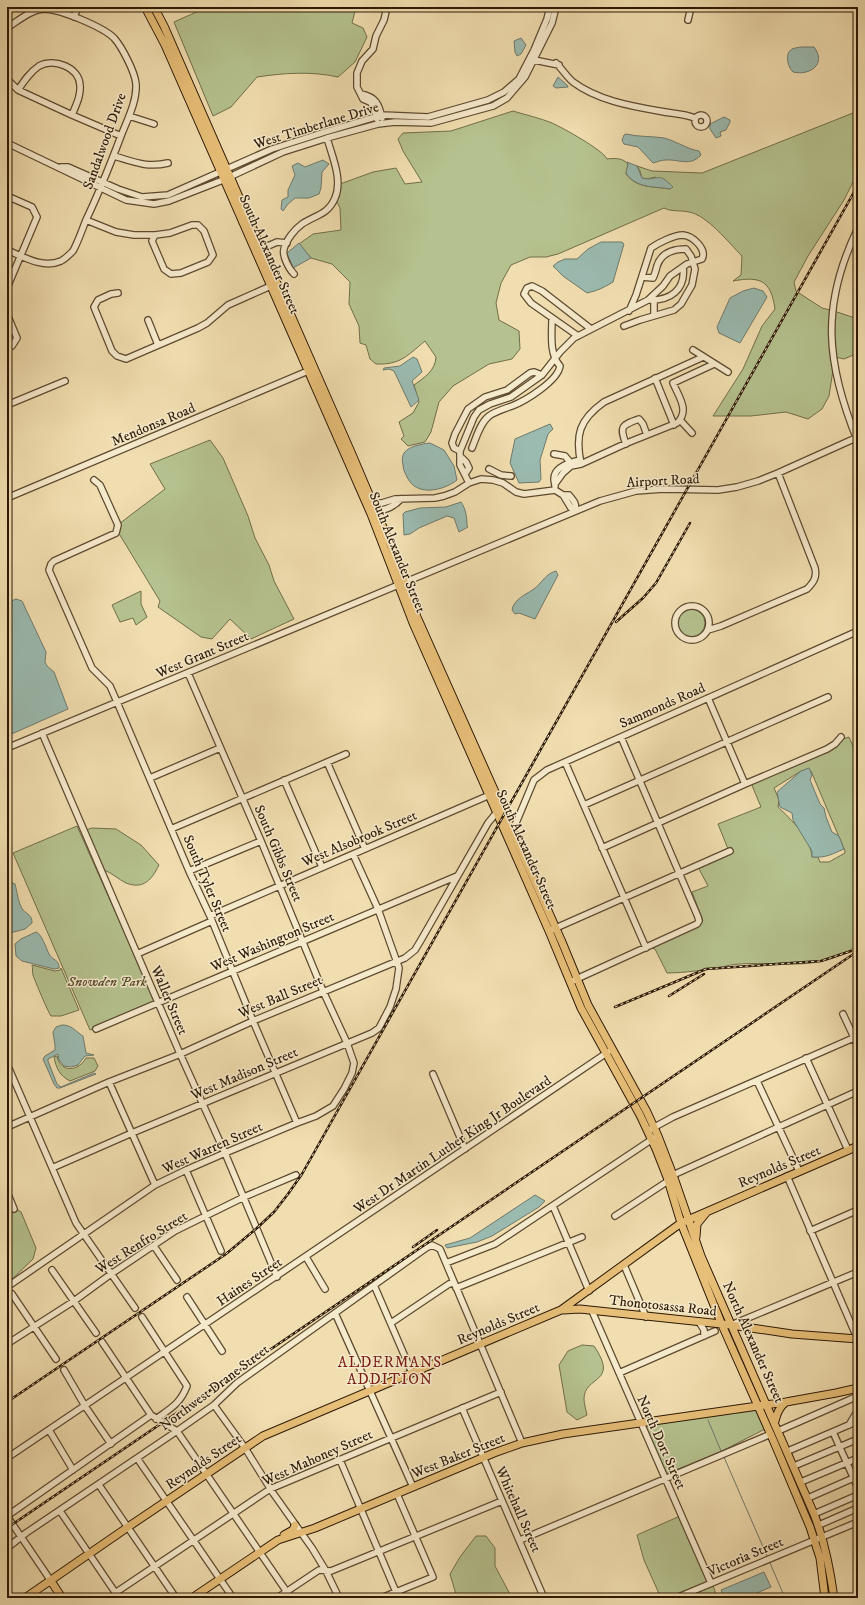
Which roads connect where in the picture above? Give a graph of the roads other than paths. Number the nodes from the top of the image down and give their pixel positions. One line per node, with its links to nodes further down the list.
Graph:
1 (78, 7): 8 (street)
2 (145, 7): 27 (main road, South Alexander Street)
3 (154, 7): 26 (main road, South Alexander Street)
4 (387, 7): 16 (street)
5 (550, 7): 16 (street, West Timberlane Drive)
6 (556, 7): 11 (street, West Timberlane Drive)
7 (691, 7): 9 (street)
8 (74, 17): 10 (street, Sandalwood Drive); 15 (street, Sandalwood Drive)
9 (688, 20)
10 (7, 28)
11 (534, 60): 17 (street); 18 (street, West Timberlane Drive)
12 (7, 79): 13 (street)
13 (18, 90): 14 (street); 14 (street)
14 (72, 115): 20 (street)
15 (129, 116): 19 (street); 20 (street, Sandalwood Drive)
16 (379, 116): 18 (street); 26 (street, West Timberlane Drive)
17 (695, 118)
18 (381, 123): 21 (street, West Timberlane Drive)
19 (154, 124)
20 (121, 136): 23 (street, Sandalwood Drive)
21 (327, 138): 28 (street, West Timberlane Drive); 37 (street)
22 (7, 143): 25 (street)
23 (114, 156): 24 (street); 30 (street, Sandalwood Drive)
24 (168, 163)
25 (57, 166): 30 (street, West Timberlane Drive); 31 (street, West Timberlane Drive)
26 (227, 169): 27 (street, West Timberlane Drive); 28 (main road, South Alexander Street)
27 (220, 172): 29 (main road, South Alexander Street); 30 (street, West Timberlane Drive)
28 (230, 176): 29 (street, West Timberlane Drive); 36 (main road, South Alexander Street)
29 (223, 180): 31 (street, West Timberlane Drive); 47 (main road, South Alexander Street)
30 (103, 182): 31 (street, Sandalwood Drive)
31 (101, 188): 33 (street, Sandalwood Drive)
32 (7, 196): 41 (street)
33 (86, 220): 35 (street); 41 (street, Sandalwood Drive)
34 (858, 228): 77 (street)
35 (155, 235): 35 (street)
36 (260, 243): 38 (street); 42 (main road, South Alexander Street)
37 (286, 243): 38 (street); 40 (street)
38 (279, 244): 40 (street); 42 (street)
39 (7, 250): 41 (street, Sandalwood Drive)
40 (284, 254): 45 (street)
41 (21, 256): 48 (street)
42 (266, 257): 47 (main road, South Alexander Street)
43 (694, 262): 44 (street); 46 (street); 46 (street); 53 (street)
44 (683, 267): 50 (street); 50 (street)
45 (294, 274)
46 (642, 277): 51 (street)
47 (274, 285): 59 (street); 65 (main road, South Alexander Street); 66 (main road, South Alexander Street)
48 (7, 288)
49 (118, 293): 59 (street)
50 (651, 300): 51 (street); 53 (street)
51 (629, 311): 57 (street)
52 (7, 314): 60 (street)
53 (654, 315): 56 (street)
54 (552, 318): 57 (street); 58 (street); 63 (street)
55 (148, 320): 59 (street)
56 (624, 326)
57 (591, 328): 58 (street)
58 (578, 336): 63 (street)
59 (158, 345)
60 (7, 348)
61 (693, 350): 62 (street)
62 (703, 356): 64 (street); 69 (street)
63 (555, 358): 68 (street); 79 (street)
64 (714, 364): 67 (street); 72 (street)
65 (314, 367): 66 (street); 81 (main road, South Alexander Street)
66 (308, 371): 81 (main road, South Alexander Street); 96 (street, Mendonsa Road)
67 (728, 372)
68 (542, 375): 75 (street); 80 (street)
69 (655, 378): 73 (street); 84 (street)
70 (65, 381): 71 (street)
71 (7, 405)
72 (680, 420): 73 (street); 74 (street)
73 (674, 425): 76 (street)
74 (692, 433)
75 (468, 434): 80 (street); 83 (street)
76 (647, 435): 78 (street); 78 (street)
77 (857, 439): 88 (street, Airport Road)
78 (626, 444): 84 (street)
79 (472, 448)
80 (460, 451): 86 (street)
81 (348, 454): 98 (main road, South Alexander Street); 100 (main road, South Alexander Street)
82 (554, 454): 85 (street)
83 (462, 458): 86 (street); 89 (street)
84 (580, 462): 85 (street)
85 (570, 464): 95 (street)
86 (462, 467): 89 (street)
87 (489, 469): 90 (street)
88 (778, 473): 99 (street, Airport Road); 102 (street)
89 (465, 474): 94 (street)
90 (501, 474): 91 (street); 93 (street)
91 (511, 476)
92 (94, 480): 107 (street, South Tyler Street)
93 (498, 482): 94 (street); 95 (street)
94 (469, 483): 97 (street)
95 (555, 490): 99 (street)
96 (7, 498)
97 (401, 499): 98 (street); 100 (street)
98 (373, 502): 100 (main road, South Alexander Street)
99 (575, 511): 101 (street, Airport Road)
100 (374, 513): 101 (main road, South Alexander Street)
101 (402, 584): 104 (street, West Grant Street); 121 (main road, South Alexander Street)
102 (708, 630): 102 (street)
103 (858, 631): 106 (street, Sammonds Road)
104 (188, 673): 107 (street, West Grant Street); 113 (street, South Gibbs Street)
105 (828, 697): 111 (street)
106 (708, 698): 109 (street, Sammonds Road); 111 (street)
107 (117, 702): 108 (street, West Grant Street); 117 (street, South Tyler Street)
108 (42, 733): 112 (street, West Grant Street); 144 (street, Waller Street)
109 (621, 737): 116 (street, Sammonds Road); 119 (street)
110 (842, 738): 120 (street)
111 (726, 742): 119 (street); 120 (street)
112 (7, 748)
113 (220, 748): 117 (street); 122 (street, South Gibbs Street)
114 (346, 754): 115 (street)
115 (327, 762): 118 (street); 130 (street)
116 (565, 762): 123 (street); 127 (street, Sammonds Road)
117 (150, 778): 126 (street, South Tyler Street)
118 (284, 780): 122 (street); 133 (street)
119 (640, 781): 123 (street); 125 (street)
120 (745, 784): 125 (street)
121 (493, 794): 124 (main road, South Alexander Street); 127 (main road, South Alexander Street); 130 (street, West Alsobrook Street)
122 (242, 798): 126 (street); 128 (street, South Gibbs Street)
123 (584, 805): 129 (street)
124 (497, 812): 127 (main road, South Alexander Street); 136 (street, West Ball Street)
125 (658, 822): 129 (street); 135 (street)
126 (171, 829): 134 (street, South Tyler Street)
127 (509, 831): 141 (main road, South Alexander Street)
128 (261, 841): 134 (street); 137 (street, South Gibbs Street)
129 (602, 848): 138 (street)
130 (365, 849): 132 (street, West Alsobrook Street)
131 (730, 851): 135 (street)
132 (353, 854): 133 (street, West Alsobrook Street); 139 (street, West Madison Street)
133 (322, 867): 137 (street, West Alsobrook Street)
134 (189, 871): 140 (street, South Tyler Street)
135 (680, 873): 138 (street); 143 (street)
136 (457, 876): 139 (street, West Washington Street); 145 (street, West Ball Street)
137 (279, 885): 140 (street, West Alsobrook Street); 142 (street, South Gibbs Street)
138 (624, 898): 141 (street); 143 (street)
139 (378, 909): 142 (street, West Washington Street); 145 (street, West Madison Street)
140 (211, 918): 144 (street, West Alsobrook Street); 146 (street, South Tyler Street)
141 (552, 929): 147 (main road, South Alexander Street)
142 (303, 940): 146 (street, West Washington Street); 148 (street, South Gibbs Street)
143 (646, 948): 147 (street)
144 (137, 954): 149 (street, Waller Street)
145 (396, 960): 148 (street, West Ball Street); 154 (street, West Madison Street)
146 (232, 970): 149 (street, West Washington Street); 151 (street, South Tyler Street)
147 (573, 980): 156 (main road, South Alexander Street)
148 (324, 991): 151 (street, West Ball Street); 154 (street, South Gibbs Street)
149 (158, 1002): 152 (street, West Washington Street); 157 (street, Waller Street)
150 (843, 1014): 153 (street)
151 (252, 1021): 157 (street, West Ball Street); 160 (street, South Tyler Street)
152 (96, 1028)
153 (856, 1037): 155 (street); 158 (street)
154 (347, 1043): 160 (street, West Madison Street); 169 (street, West Warren Street)
155 (858, 1046)
156 (609, 1052): 165 (main road, South Alexander Street); 176 (street, West Dr Martin Luther King Jr Boulevard)
157 (180, 1053): 163 (street, West Ball Street); 166 (street, Waller Street)
158 (806, 1058): 162 (street); 167 (street)
159 (7, 1064): 168 (street)
160 (276, 1073): 166 (street, West Madison Street); 169 (street, South Tyler Street)
161 (433, 1074): 176 (street)
162 (757, 1081): 170 (street); 172 (street)
163 (109, 1082): 168 (street, West Ball Street); 173 (street)
164 (858, 1091): 167 (street)
165 (636, 1101): 172 (main road, North Alexander Street)
166 (203, 1103): 173 (street, West Madison Street); 178 (street, Waller Street)
167 (827, 1105): 170 (street); 177 (street)
168 (29, 1117): 171 (street, West Ball Street); 179 (street)
169 (298, 1122): 178 (street, West Warren Street)
170 (779, 1126): 181 (street); 183 (street)
171 (7, 1127)
172 (651, 1129): 174 (main road, North Alexander Street)
173 (132, 1133): 179 (street, West Madison Street); 186 (street)
174 (655, 1138): 183 (main road, North Alexander Street); 185 (main road, North Alexander Street); 189 (street)
175 (858, 1146): 177 (main road, Reynolds Street)
176 (465, 1150): 203 (street, West Dr Martin Luther King Jr Boulevard)
177 (848, 1150): 181 (main road, Reynolds Street)
178 (225, 1153): 180 (street, West Warren Street); 188 (street, Waller Street)
179 (52, 1168): 197 (street)
180 (186, 1170): 186 (street, West Warren Street); 193 (street)
181 (799, 1171): 184 (main road, Reynolds Street)
182 (296, 1175): 188 (street, West Renfro Street)
183 (673, 1175): 185 (street); 195 (main road, North Alexander Street)
184 (787, 1176): 191 (main road, Reynolds Street); 196 (street)
185 (668, 1181): 194 (street); 195 (main road, North Alexander Street)
186 (155, 1185): 197 (street, West Warren Street)
187 (7, 1192): 190 (street)
188 (244, 1197): 193 (street, West Renfro Street); 209 (street, Waller Street)
189 (553, 1206): 200 (street); 204 (street)
190 (14, 1209)
191 (709, 1210): 195 (main road, Reynolds Street); 199 (main road)
192 (858, 1210): 196 (street)
193 (206, 1216): 201 (street, West Renfro Street); 202 (street)
194 (615, 1216)
195 (684, 1221): 199 (main road, North Alexander Street); 205 (main road, Reynolds Street); 232 (main road, North Alexander Street)
196 (810, 1231): 211 (street)
197 (84, 1234): 208 (street); 214 (street, West Warren Street)
198 (582, 1236): 200 (street)
199 (697, 1243): 233 (main road, North Alexander Street)
200 (568, 1244): 213 (street); 216 (street)
201 (154, 1246): 208 (street, West Renfro Street); 210 (street)
202 (221, 1251)
203 (306, 1257): 209 (street, Haines Street); 215 (street)
204 (446, 1263): 212 (street, Northwest Drane Street); 213 (street)
205 (624, 1265): 216 (main road, Reynolds Street); 227 (street)
206 (52, 1270): 220 (street)
207 (858, 1272): 211 (street)
208 (110, 1274): 220 (street, West Renfro Street); 221 (street)
209 (277, 1277): 231 (street, Haines Street)
210 (176, 1280)
211 (833, 1282): 226 (street); 239 (street)
212 (374, 1285): 225 (street, Northwest Drane Street); 230 (street)
213 (455, 1285): 230 (street); 242 (street)
214 (7, 1287)
215 (325, 1289)
216 (589, 1291): 219 (main road, Reynolds Street)
217 (12, 1294): 234 (street)
218 (187, 1297): 231 (street)
219 (579, 1299): 222 (main road); 223 (main road, Reynolds Street)
220 (74, 1301): 234 (street, West Renfro Street); 237 (street)
221 (135, 1308)
222 (580, 1309): 223 (main road, Thonotosassa Road); 224 (main road, Thonotosassa Road)
223 (561, 1310): 242 (main road, Reynolds Street)
224 (592, 1311): 227 (main road, Thonotosassa Road); 248 (street, North Dort Street)
225 (335, 1313): 251 (street); 255 (street, Northwest Drane Street)
226 (755, 1315): 233 (street); 235 (street)
227 (646, 1316): 229 (main road, Thonotosassa Road)
228 (142, 1317): 244 (street)
229 (699, 1322): 232 (main road, Thonotosassa Road); 238 (street)
230 (391, 1323): 247 (street)
231 (205, 1325): 243 (street); 244 (street)
232 (722, 1325): 233 (main road, Thonotosassa Road); 258 (main road, North Alexander Street)
233 (731, 1325): 235 (main road, Thonotosassa Road); 256 (main road, North Alexander Street)
234 (34, 1326): 241 (street, West Renfro Street); 245 (street)
235 (755, 1328): 239 (main road, Thonotosassa Road)
236 (715, 1332): 238 (street)
237 (96, 1333)
238 (704, 1336): 248 (street)
239 (858, 1340)
240 (102, 1342): 249 (street)
241 (7, 1344)
242 (480, 1344): 247 (main road, Reynolds Street); 252 (street)
243 (222, 1351)
244 (165, 1352): 249 (street); 261 (street)
245 (56, 1359)
246 (64, 1370): 257 (street)
247 (412, 1373): 251 (main road, Reynolds Street)
248 (619, 1373): 264 (street, North Dort Street)
249 (125, 1379): 257 (street); 261 (street)
250 (858, 1388): 254 (main road, West Baker Street)
251 (371, 1391): 271 (street); 276 (main road, Reynolds Street)
252 (501, 1392): 259 (street, West Mahoney Street); 274 (street)
253 (858, 1396): 268 (street)
254 (786, 1402): 256 (main road, West Baker Street); 263 (main road)
255 (214, 1404): 267 (street, Northwest Drane Street); 276 (street)
256 (767, 1404): 258 (main road, West Baker Street); 263 (main road, North Alexander Street)
257 (85, 1406): 266 (street); 273 (street)
258 (758, 1406): 264 (main road, West Baker Street); 270 (main road, North Alexander Street)
259 (462, 1408): 271 (street, West Mahoney Street); 280 (street, Whitehall Street)
260 (858, 1410): 265 (street)
261 (153, 1417): 267 (street); 273 (street)
262 (858, 1421): 265 (street)
263 (775, 1422): 268 (main road, North Alexander Street)
264 (641, 1423): 274 (main road, West Baker Street); 288 (street, North Dort Street)
265 (848, 1425): 269 (street)
266 (49, 1430): 278 (street); 285 (street)
267 (177, 1431): 279 (street, Northwest Drane Street); 286 (street)
268 (778, 1431): 277 (main road, North Alexander Street)
269 (833, 1432): 275 (street); 277 (street)
270 (771, 1434): 288 (street); 316 (main road, North Alexander Street)
271 (392, 1438): 282 (street, West Mahoney Street); 291 (street)
272 (858, 1439): 275 (street)
273 (111, 1444): 285 (street)
274 (522, 1444): 280 (main road, West Baker Street)
275 (839, 1447): 283 (street); 284 (street)
276 (245, 1448): 286 (main road, Reynolds Street); 293 (street)
277 (788, 1451): 284 (main road, North Alexander Street)
278 (7, 1458)
279 (137, 1458): 290 (street, Northwest Drane Street); 297 (street)
280 (483, 1458): 291 (main road, West Baker Street); 298 (street, Whitehall Street)
281 (858, 1458): 283 (street)
282 (340, 1460): 293 (street, West Mahoney Street); 300 (street)
283 (846, 1462): 287 (street); 289 (street)
284 (794, 1466): 289 (main road, North Alexander Street)
285 (73, 1470): 304 (street)
286 (206, 1474): 297 (main road, Reynolds Street); 302 (street)
287 (856, 1477): 292 (street); 296 (street)
288 (665, 1478): 315 (street); 325 (street, North Dort Street)
289 (801, 1482): 296 (main road, North Alexander Street)
290 (99, 1485): 301 (street, Northwest Drane Street); 308 (street)
291 (413, 1487): 294 (main road, West Baker Street)
292 (858, 1488)
293 (270, 1489): 302 (street, West Mahoney Street); 306 (street)
294 (397, 1494): 300 (main road, West Baker Street); 310 (street)
295 (858, 1495): 303 (street)
296 (808, 1498): 303 (main road, North Alexander Street)
297 (167, 1500): 308 (main road, Reynolds Street); 313 (street)
298 (502, 1501): 310 (street); 315 (street, Whitehall Street)
299 (858, 1508): 307 (street)
300 (361, 1509): 309 (main road, West Baker Street); 318 (street)
301 (60, 1511): 312 (street, Northwest Drane Street); 319 (street)
302 (233, 1514): 313 (street, West Mahoney Street); 320 (street)
303 (814, 1514): 307 (main road, North Alexander Street)
304 (7, 1516): 312 (street)
305 (858, 1522): 311 (street, Victoria Street)
306 (295, 1525): 309 (street); 314 (main road)
307 (818, 1525): 311 (main road, North Alexander Street)
308 (128, 1527): 319 (main road, Reynolds Street); 321 (street)
309 (300, 1532): 314 (main road, West Baker Street); 322 (street)
310 (416, 1536): 318 (street); 327 (street)
311 (822, 1536): 316 (street, Victoria Street); 341 (main road, North Alexander Street)
312 (21, 1537): 317 (street, Northwest Drane Street); 324 (street)
313 (194, 1540): 321 (street, West Mahoney Street); 323 (street)
314 (278, 1540): 320 (main road, West Baker Street)
315 (520, 1540): 338 (street, Whitehall Street)
316 (814, 1540): 325 (street, Victoria Street); 340 (main road, North Alexander Street)
317 (7, 1548)
318 (379, 1551): 322 (street); 327 (street)
319 (89, 1553): 324 (main road, Reynolds Street); 328 (street)
320 (259, 1553): 323 (main road, West Baker Street); 326 (street)
321 (154, 1566): 328 (street, West Mahoney Street); 331 (street)
322 (326, 1571): 326 (street); 336 (street)
323 (220, 1579): 332 (main road, West Baker Street); 333 (street)
324 (50, 1581): 329 (main road, Reynolds Street); 330 (main road)
325 (711, 1583): 339 (street, Victoria Street)
326 (287, 1592): 334 (street); 335 (street)
327 (396, 1592): 337 (street)
328 (117, 1596)
329 (25, 1598)
330 (62, 1598)
331 (176, 1598)
332 (192, 1598)
333 (233, 1598)
334 (277, 1598)
335 (291, 1598)
336 (339, 1598)
337 (381, 1598)
338 (544, 1598)
339 (676, 1598)
340 (825, 1598)
341 (834, 1598)

